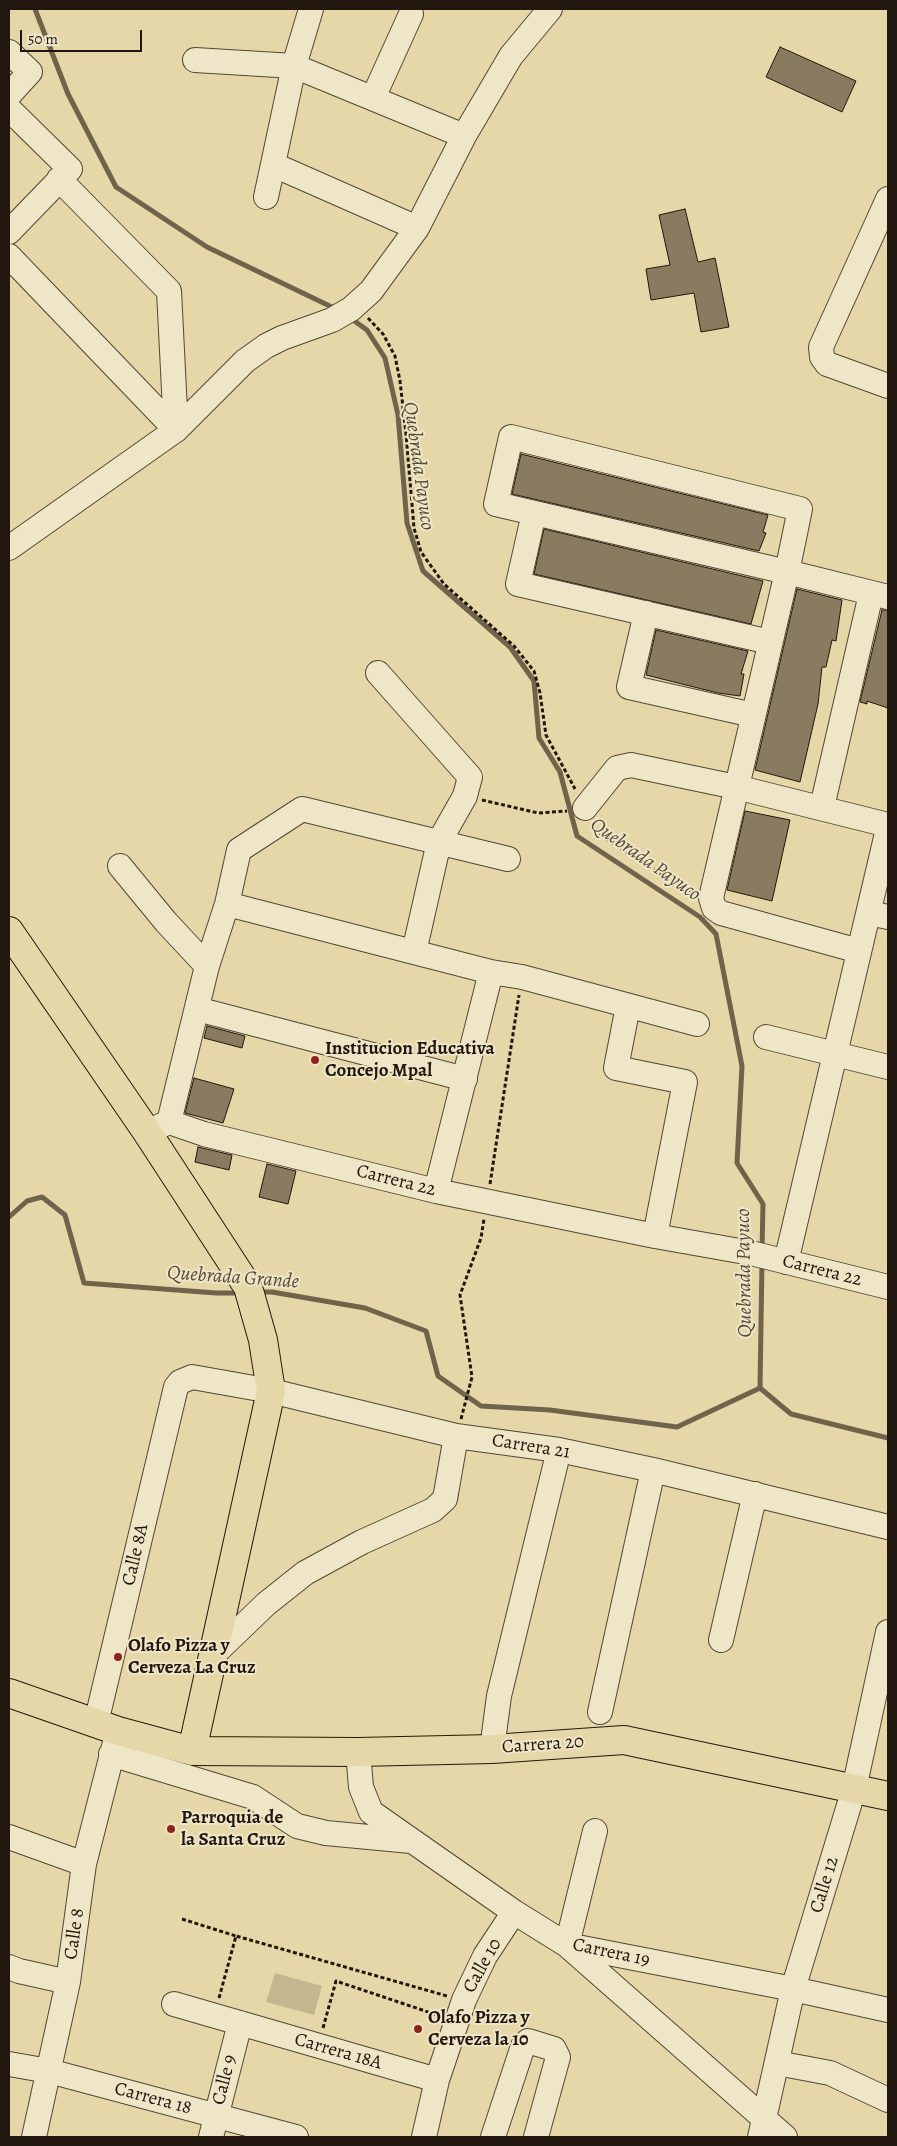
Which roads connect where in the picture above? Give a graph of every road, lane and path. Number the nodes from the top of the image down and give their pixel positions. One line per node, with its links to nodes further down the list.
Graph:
1 (311, 9): 6 (street)
2 (550, 9): 10 (street)
3 (411, 14): 8 (street)
4 (9, 52): 7 (street)
5 (195, 60): 6 (street)
6 (294, 66): 8 (street); 11 (street)
7 (9, 95)
8 (373, 98): 10 (street)
9 (9, 109): 12 (street)
10 (464, 136): 16 (street)
11 (274, 165): 13 (street); 16 (street)
12 (60, 179): 15 (street); 20 (street)
13 (266, 197)
14 (888, 199): 19 (street)
15 (13, 220)
16 (417, 228): 18 (street)
17 (9, 256): 20 (street)
18 (346, 311): 20 (street); 32 (path)
19 (888, 386)
20 (176, 430): 22 (street)
21 (534, 513): 23 (street); 23 (street); 25 (street)
22 (9, 548)
23 (787, 572): 24 (street); 26 (street)
24 (880, 596): 31 (street)
25 (646, 613): 26 (street); 28 (street)
26 (770, 642): 28 (street)
27 (378, 672): 30 (street)
28 (753, 715): 29 (street)
29 (736, 787): 31 (street); 32 (street); 39 (street)
30 (466, 796): 32 (path); 35 (street)
31 (822, 807): 33 (street)
32 (580, 809): 39 (path)
33 (888, 825)
34 (888, 829): 40 (street)
35 (439, 842): 36 (street); 38 (street); 43 (street)
36 (508, 859)
37 (120, 866): 44 (street)
38 (227, 904): 43 (street); 44 (street)
39 (714, 908): 42 (street)
40 (878, 915): 42 (street)
41 (9, 931): 53 (main road)
42 (859, 951): 50 (street)
43 (414, 952): 45 (street)
44 (207, 966): 47 (street)
45 (491, 972): 46 (street); 52 (street)
46 (628, 1006): 48 (street); 55 (street)
47 (196, 1009): 52 (street); 53 (street)
48 (697, 1024)
49 (766, 1036): 50 (street)
50 (835, 1054): 51 (street); 56 (street)
51 (888, 1067)
52 (465, 1079): 54 (street)
53 (158, 1127): 54 (street, Carrera 22); 60 (main road)
54 (436, 1191): 55 (street, Carrera 22)
55 (654, 1236): 56 (street, Carrera 22)
56 (770, 1258): 57 (street, Carrera 22)
57 (888, 1287)
58 (470, 1386): 61 (path)
59 (176, 1387): 60 (street, Carrera 21); 72 (street, Calle 8A)
60 (271, 1391): 62 (street, Carrera 21); 69 (main road)
61 (464, 1408)
62 (456, 1436): 63 (street, Carrera 21); 69 (street)
63 (559, 1450): 64 (street, Carrera 21); 73 (street)
64 (653, 1470): 65 (street, Carrera 21); 71 (street)
65 (755, 1494): 66 (street, Carrera 21); 67 (street)
66 (888, 1527)
67 (721, 1640)
68 (887, 1642): 76 (street, Calle 12)
69 (212, 1656): 74 (main road)
70 (9, 1693): 72 (main road, Carrera 20)
71 (600, 1712)
72 (108, 1736): 74 (main road, Carrera 20); 80 (street); 81 (street, Calle 8)
73 (492, 1748): 75 (main road, Carrera 20); 76 (main road, Carrera 20)
74 (192, 1751): 75 (main road, Carrera 20)
75 (358, 1752): 80 (street, Carrera 19)
76 (854, 1788): 77 (main road, Carrera 20); 88 (street, Calle 12)
77 (888, 1796)
78 (595, 1831): 85 (street)
79 (9, 1838): 81 (street)
80 (412, 1841): 82 (street, Carrera 19)
81 (84, 1864): 87 (street, Calle 8)
82 (514, 1912): 85 (street, Carrera 19); 91 (street, Calle 10)
83 (182, 1919): 84 (path)
84 (236, 1936): 91 (path); 92 (path)
85 (567, 1945): 88 (street, Carrera 19); 101 (street)
86 (14, 1969): 87 (street)
87 (68, 1982): 97 (street, Calle 8)
88 (794, 1989): 90 (street, Carrera 19); 95 (street, Calle 12)
89 (174, 2004): 92 (street, Carrera 18A)
90 (888, 2010)
91 (460, 2011): 94 (path); 98 (street, Calle 10)
92 (215, 2016): 93 (street, Carrera 18A)
93 (240, 2023): 94 (street, Carrera 18A); 100 (street, Calle 9)
94 (320, 2046): 98 (street, Carrera 18A)
95 (777, 2063): 99 (street); 101 (street, Calle 12)
96 (9, 2064): 97 (street, Carrera 18)
97 (49, 2071): 100 (street, Carrera 18); 102 (street, Calle 8)
98 (437, 2080): 104 (street, Calle 10)
99 (888, 2100)
100 (213, 2127): 103 (street, Carrera 18)
101 (762, 2128): 107 (street)
102 (34, 2137)
103 (296, 2137)
104 (424, 2137)
105 (493, 2137): 106 (street)
106 (536, 2137)
107 (785, 2137)

